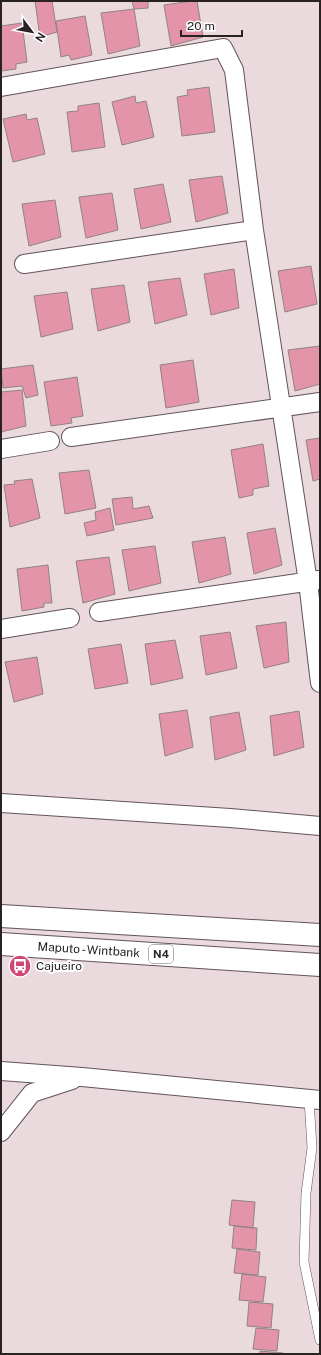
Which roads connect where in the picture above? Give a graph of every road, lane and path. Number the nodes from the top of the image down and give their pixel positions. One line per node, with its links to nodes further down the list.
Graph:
1 (1, 87): 2 (street)
2 (254, 230): 3 (street); 5 (street)
3 (24, 264)
4 (320, 402): 5 (street)
5 (281, 408): 6 (street); 9 (street)
6 (71, 437)
7 (50, 441): 8 (street)
8 (1, 449)
9 (314, 581): 10 (street); 13 (street)
10 (99, 612)
11 (70, 618): 12 (street)
12 (1, 629)
13 (320, 683)
14 (1, 803): 15 (street)
15 (320, 826)
16 (1, 916): 17 (highway)
17 (320, 934)
18 (1, 944): 19 (highway, Maputo - Wintbank / N4)
19 (320, 965)
20 (1, 1071): 21 (street)
21 (82, 1077): 22 (street); 23 (street)
22 (315, 1100): 24 (lane)
23 (1, 1132)
24 (320, 1340)

